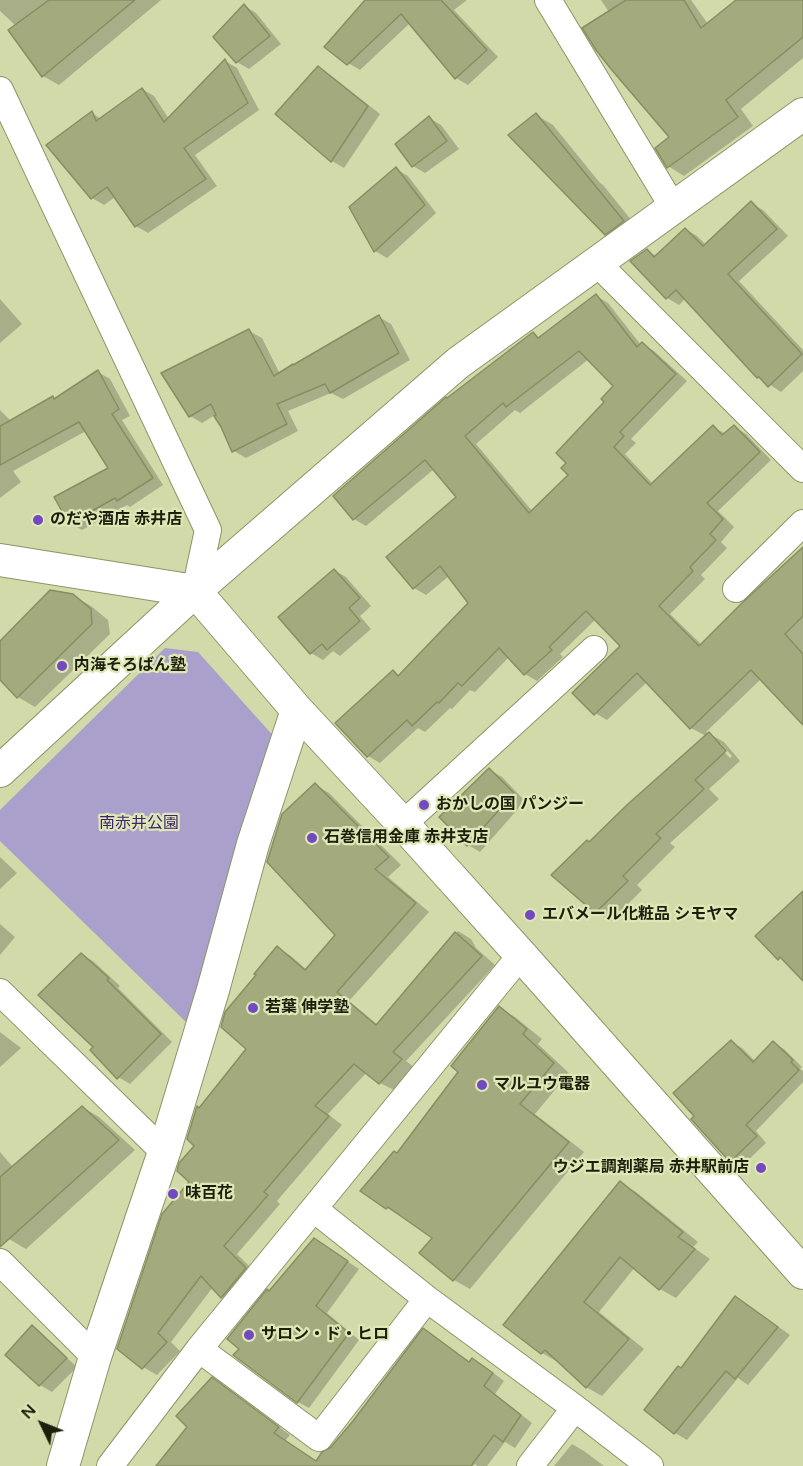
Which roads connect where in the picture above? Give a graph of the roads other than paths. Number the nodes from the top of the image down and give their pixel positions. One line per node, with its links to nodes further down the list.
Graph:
1 (548, 0): 4 (street)
2 (0, 90): 10 (street)
3 (803, 114): 4 (street)
4 (673, 207): 5 (street)
5 (597, 263): 6 (street); 10 (street)
6 (803, 469)
7 (803, 523): 9 (street)
8 (0, 560): 10 (street)
9 (736, 590)
10 (195, 591): 12 (street); 13 (street)
11 (594, 649): 14 (street)
12 (297, 710): 14 (street); 17 (street)
13 (0, 771)
14 (403, 824): 15 (street)
15 (521, 955): 18 (street); 20 (street)
16 (0, 992): 17 (street)
17 (164, 1152): 23 (street)
18 (314, 1209): 21 (street); 22 (street)
19 (0, 1262): 23 (street)
20 (803, 1273)
21 (427, 1299): 22 (street); 24 (street)
22 (199, 1349): 26 (street)
23 (95, 1357): 25 (street)
24 (575, 1408): 27 (street); 28 (street)
25 (63, 1466)
26 (110, 1466)
27 (530, 1466)
28 (650, 1466)

